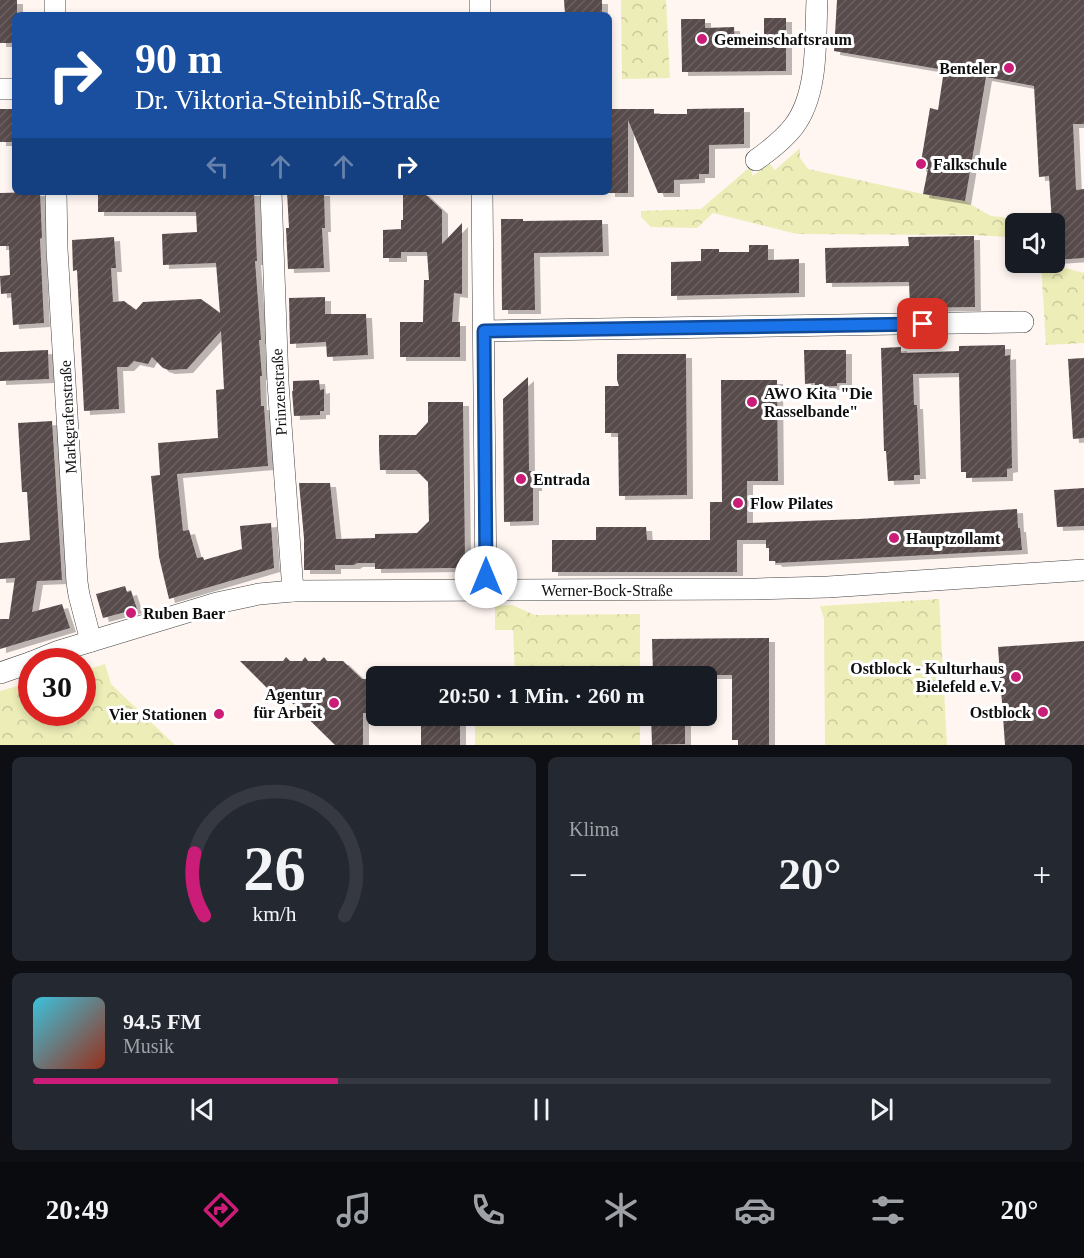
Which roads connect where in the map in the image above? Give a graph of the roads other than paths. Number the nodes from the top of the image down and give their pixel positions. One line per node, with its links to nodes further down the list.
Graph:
1 (817, 0): 2 (street)
2 (756, 160)
3 (56, 195): 11 (street, Markgrafenstraße)
4 (271, 195): 9 (street, Prinzenstraße)
5 (482, 195): 7 (street)
6 (1023, 322): 7 (street)
7 (484, 331): 10 (street)
8 (1084, 570): 10 (street, Werner-Bock-Straße)
9 (293, 591): 10 (street, Werner-Bock-Straße); 11 (street, Werner-Bock-Straße)
10 (486, 591)
11 (91, 641): 12 (street, Werner-Bock-Straße)
12 (69, 648)
13 (18, 667): 14 (street, Werner-Bock-Straße)
14 (0, 673)

